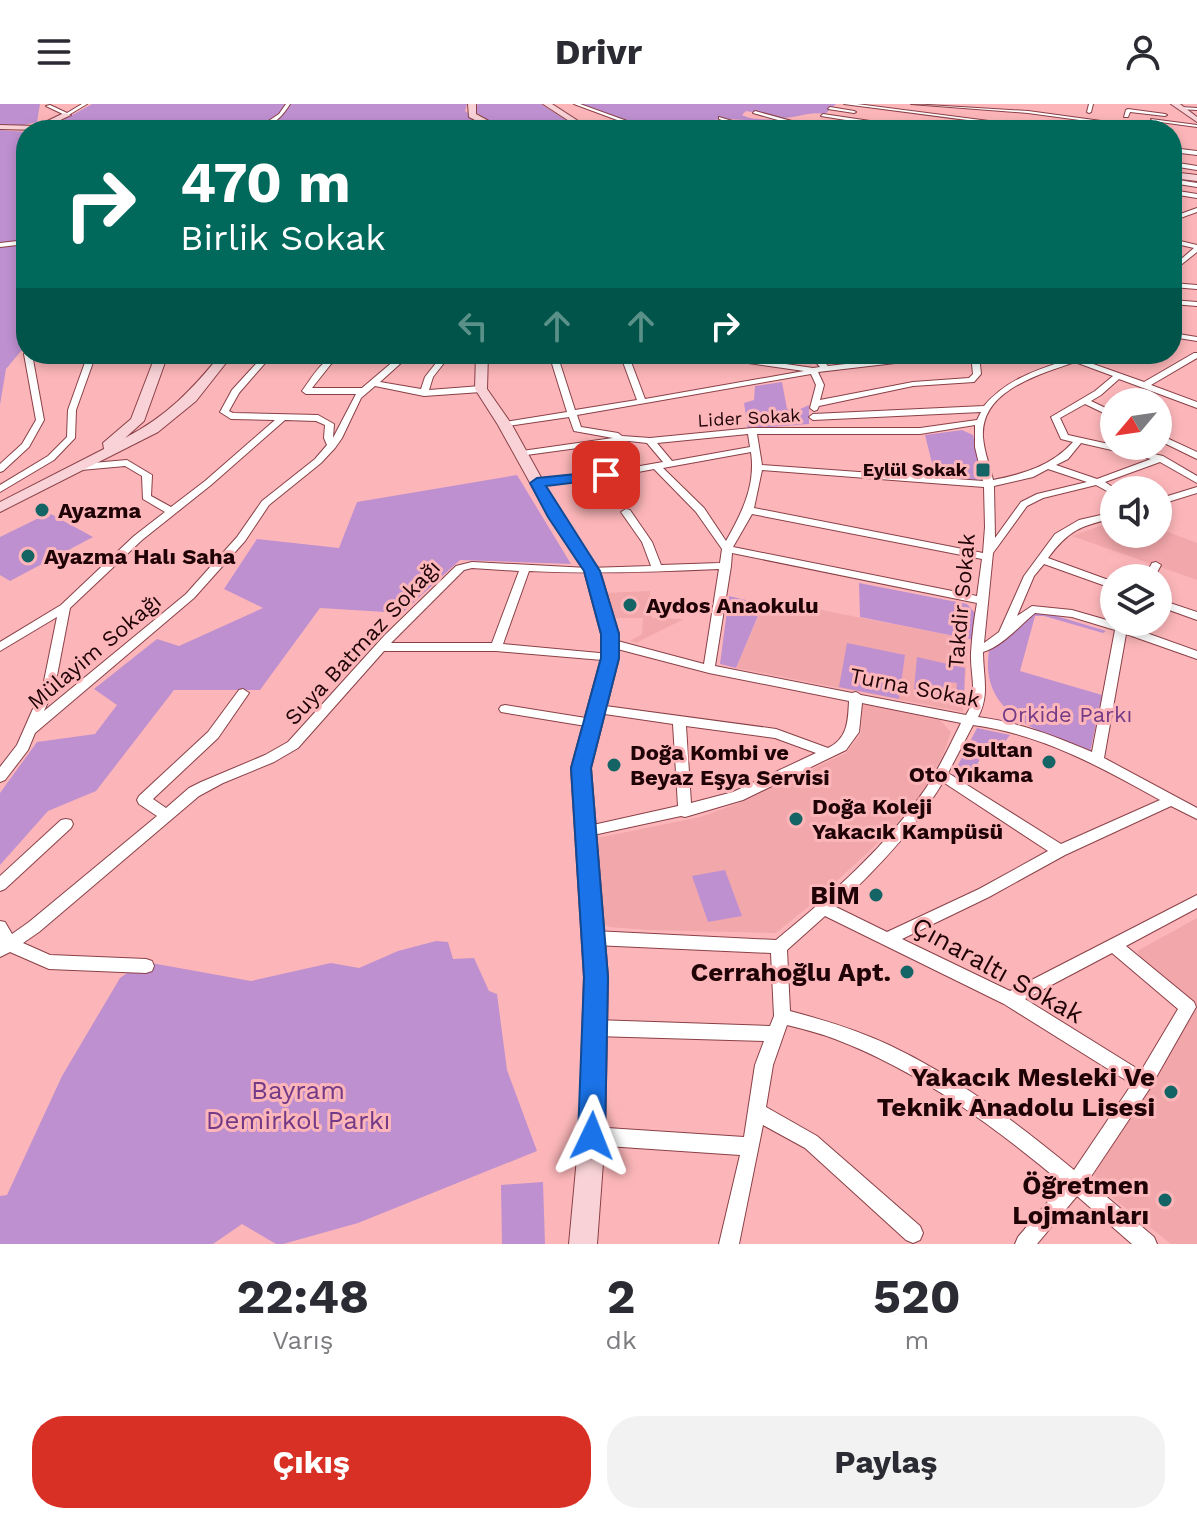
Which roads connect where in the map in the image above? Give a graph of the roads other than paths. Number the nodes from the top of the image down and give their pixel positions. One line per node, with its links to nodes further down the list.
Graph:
1 (85, 104): 25 (street)
2 (288, 104): 32 (street)
3 (472, 104): 33 (main road)
4 (547, 104): 34 (main road)
5 (553, 104): 35 (main road)
6 (576, 104): 36 (street)
7 (913, 104): 11 (street)
8 (1023, 104): 20 (street)
9 (1091, 104): 20 (street)
10 (48, 105): 25 (street); 27 (street)
11 (932, 105): 16 (street); 24 (street)
12 (847, 106): 14 (street); 15 (street); 23 (street)
13 (1178, 106): 17 (street); 49 (main road)
14 (898, 107): 24 (street)
15 (830, 108)
16 (969, 108): 18 (street); 30 (street)
17 (1197, 109)
18 (1004, 110): 21 (street); 44 (street)
19 (755, 112): 38 (street)
20 (1089, 112): 48 (street)
21 (1043, 114): 29 (street); 45 (street)
22 (823, 115): 26 (street)
23 (875, 115): 41 (street); 42 (street)
24 (930, 115): 30 (street)
25 (63, 117): 27 (main road); 31 (main road)
26 (835, 117): 39 (street); 40 (street)
27 (45, 118)
28 (721, 118): 37 (street)
29 (1074, 118): 46 (street); 47 (street)
30 (968, 119): 43 (street)
31 (56, 120)
32 (273, 120)
33 (482, 120)
34 (573, 120)
35 (576, 120)
36 (621, 120)
37 (726, 120)
38 (783, 120)
39 (830, 120)
40 (857, 120)
41 (866, 120)
42 (908, 120)
43 (977, 120)
44 (1005, 120)
45 (1034, 120)
46 (1070, 120)
47 (1091, 120)
48 (1181, 120)
49 (1196, 122)
50 (0, 127): 51 (main road)
51 (12, 128): 52 (main road); 53 (main road)
52 (16, 128)
53 (16, 128)
54 (1197, 248): 55 (street)
55 (1183, 261)
56 (30, 364): 113 (street)
57 (88, 364): 119 (street)
58 (158, 364): 110 (main road)
59 (219, 364): 110 (main road)
60 (260, 364): 91 (street)
61 (326, 364): 80 (street)
62 (396, 364): 77 (street, Mülayim Sokağı)
63 (439, 364): 82 (street)
64 (482, 364): 79 (main road)
65 (556, 364): 90 (street)
66 (628, 364): 85 (street)
67 (771, 364): 75 (street)
68 (822, 364): 74 (street)
69 (862, 364): 74 (street)
70 (976, 364): 86 (street)
71 (1059, 364): 89 (street)
72 (1086, 364): 76 (street)
73 (1181, 364): 78 (street)
74 (825, 368): 75 (street)
75 (813, 370): 85 (street); 86 (street)
76 (1118, 376): 78 (street); 84 (street)
77 (374, 383): 81 (street, Mülayim Sokağı); 82 (street)
78 (1145, 385): 87 (street)
79 (481, 389): 82 (street); 94 (main road)
80 (306, 391): 81 (street); 83 (street)
81 (363, 391): 102 (street, Mülayim Sokağı)
82 (424, 393)
83 (300, 401)
84 (1085, 401): 88 (street); 98 (street)
85 (642, 402): 90 (street)
86 (815, 404): 92 (street)
87 (1197, 405)
88 (1100, 408)
89 (986, 409): 92 (street); 93 (street)
90 (571, 414): 94 (street); 97 (street)
91 (284, 416): 102 (street); 124 (street)
92 (813, 417): 96 (street)
93 (979, 422): 96 (street, Lider Sokak); 117 (street, Takdir Sokak)
94 (505, 425): 104 (main road)
95 (752, 431): 96 (street, Lider Sokak); 99 (street, Lider Sokak); 103 (street)
96 (812, 431)
97 (629, 438): 99 (street, Lider Sokak); 104 (street, Lider Sokak)
98 (1079, 440): 101 (street); 109 (street)
99 (650, 441): 108 (street)
100 (1172, 444): 105 (street)
101 (1100, 445)
102 (332, 446): 156 (street, Mülayim Sokağı)
103 (753, 449): 108 (street); 112 (street)
104 (522, 454): 116 (main road)
105 (1197, 456)
106 (1155, 460): 115 (street)
107 (1163, 460): 114 (street)
108 (670, 464): 111 (street)
109 (1048, 466): 115 (street); 117 (street)
110 (81, 467): 122 (main road); 124 (street)
111 (657, 467): 116 (street); 127 (street)
112 (758, 467): 117 (street); 123 (street)
113 (0, 469)
114 (1197, 480)
115 (1097, 482): 118 (street); 128 (street)
116 (537, 483): 133 (main road)
117 (989, 484): 128 (street, Takdir Sokak)
118 (1100, 484)
119 (0, 489)
120 (1197, 490): 121 (street)
121 (1172, 498)
122 (0, 508)
123 (749, 510): 127 (street); 128 (street)
124 (170, 511): 136 (street)
125 (626, 512): 132 (street)
126 (1100, 519): 129 (street)
127 (727, 549): 130 (street); 135 (street)
128 (989, 554): 135 (street, Takdir Sokak)
129 (1043, 560): 134 (street); 140 (street)
130 (726, 566): 132 (street, Suya Batmaz Sokağı); 149 (street)
131 (525, 568): 133 (street, Suya Batmaz Sokağı); 144 (street, Suya Batmaz Sokağı); 145 (street)
132 (658, 570): 133 (street, Suya Batmaz Sokağı)
133 (592, 571): 146 (main road)
134 (1100, 581)
135 (981, 600): 147 (street, Takdir Sokak)
136 (65, 607): 143 (street); 156 (street)
137 (1172, 607): 138 (street)
138 (1197, 616)
139 (1100, 621): 140 (street)
140 (1004, 634): 147 (street)
141 (1118, 636): 160 (street)
142 (1148, 636): 148 (street)
143 (0, 647)
144 (383, 647): 145 (street, Turna Sokak); 166 (street, Suya Batmaz Sokağı)
145 (496, 647): 146 (street, Turna Sokak)
146 (610, 650): 149 (street, Turna Sokak); 153 (main road)
147 (977, 650): 154 (street, Takdir Sokak)
148 (1197, 655)
149 (709, 669): 151 (street, Turna Sokak)
150 (243, 693): 166 (street)
151 (856, 696): 154 (street, Turna Sokak); 158 (street)
152 (505, 709): 153 (street)
153 (595, 716): 155 (street); 168 (main road)
154 (968, 720): 160 (street, Turna Sokak); 161 (street, Takdir Sokak)
155 (679, 722): 158 (street); 164 (street)
156 (28, 732): 157 (street)
157 (23, 747): 159 (street); 162 (street)
158 (829, 753): 164 (street)
159 (0, 759)
160 (1097, 762): 163 (street, Turna Sokak)
161 (943, 776): 169 (street); 172 (street, Takdir Sokak)
162 (0, 777)
163 (1172, 800): 165 (street, Turna Sokak); 169 (street)
164 (685, 812): 168 (street)
165 (1197, 814)
166 (166, 815): 177 (street, Suya Batmaz Sokağı)
167 (66, 824): 170 (street)
168 (584, 832): 174 (main road)
169 (1060, 851): 175 (street)
170 (0, 885)
171 (1197, 901): 176 (street)
172 (825, 909): 175 (street, Çınaraltı Sokak); 178 (street, Takdir Sokak)
173 (0, 927): 177 (street)
174 (594, 938): 178 (street); 182 (main road)
175 (890, 938): 180 (street, Çınaraltı Sokak)
176 (1114, 945): 180 (street); 184 (street)
177 (4, 947): 179 (street)
178 (779, 947): 181 (street)
179 (146, 966)
180 (1010, 999): 184 (street, Çınaraltı Sokak)
181 (782, 1016): 183 (street); 188 (street)
182 (595, 1028): 183 (street); 186 (main road)
183 (775, 1034): 185 (street)
184 (1144, 1082): 188 (street)
185 (756, 1111): 187 (street); 189 (street)
186 (592, 1136): 187 (street); 190 (main road)
187 (751, 1147): 191 (street)
188 (1076, 1183): 192 (street); 193 (street)
189 (913, 1233)
190 (583, 1244)
191 (729, 1244)
192 (1025, 1244)
193 (1147, 1244)

